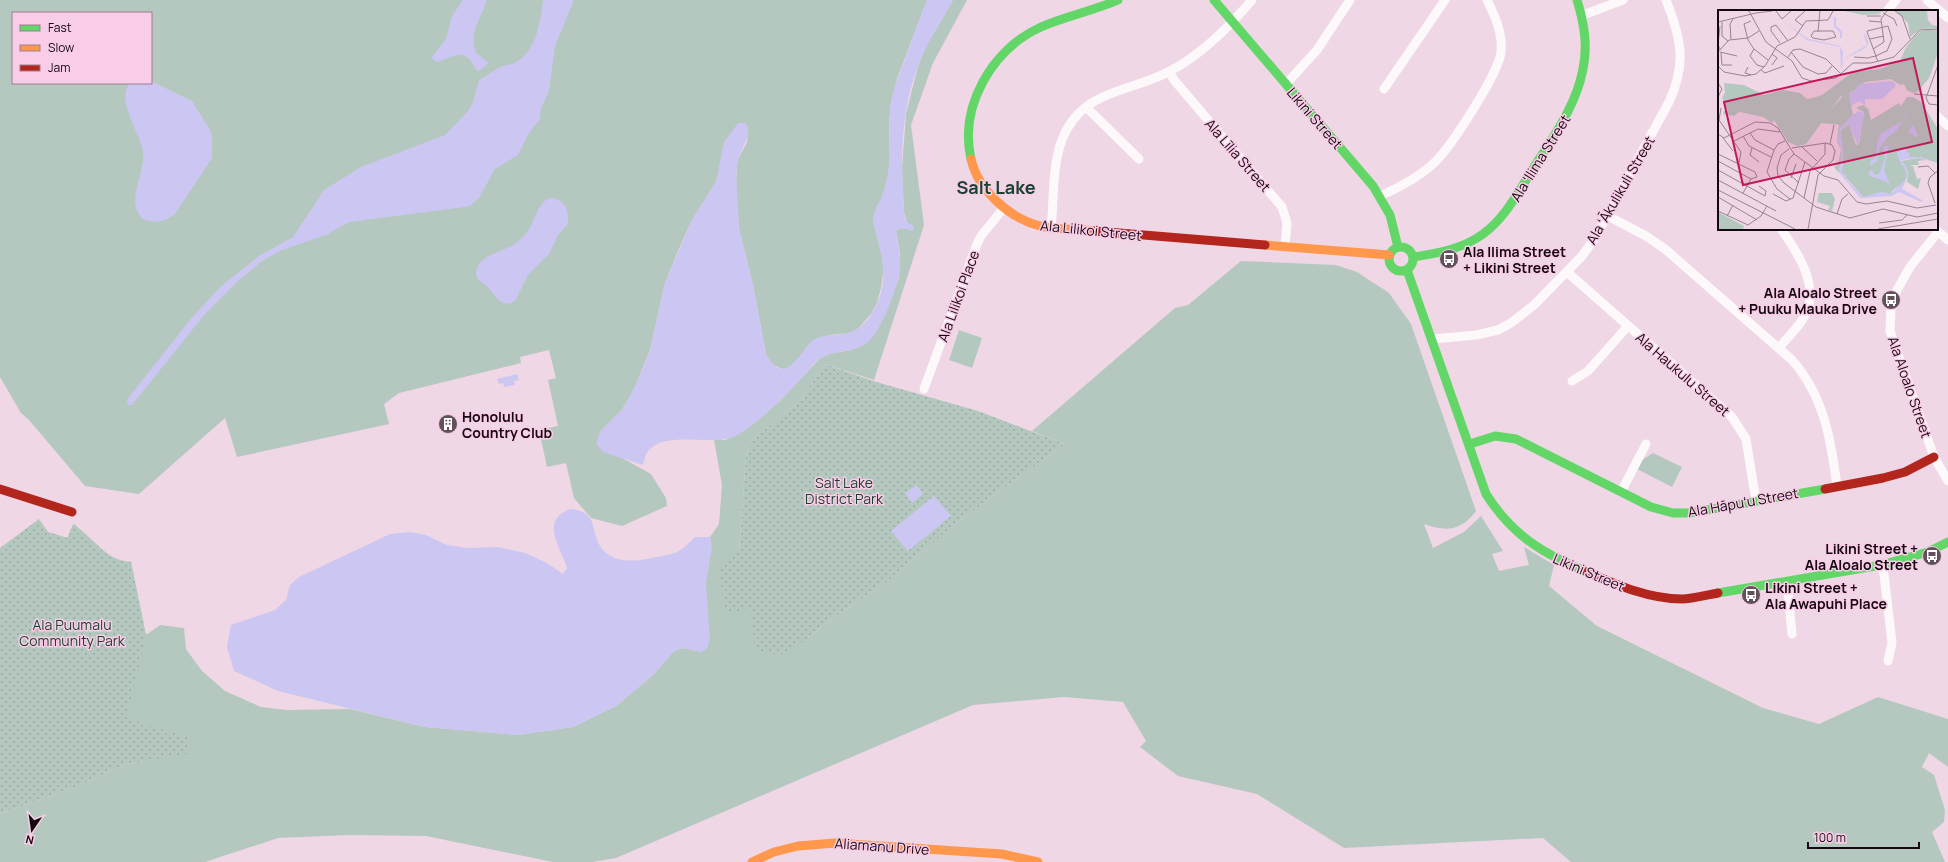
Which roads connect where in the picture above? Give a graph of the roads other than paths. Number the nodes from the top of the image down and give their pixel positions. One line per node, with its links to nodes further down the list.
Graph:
1 (1118, 0): 24 (street, Ala Lilikoi Street)
2 (1214, 0): 15 (street, Likini Street)
3 (1252, 0): 15 (street)
4 (1350, 0): 17 (street)
5 (1445, 0): 18 (street)
6 (1487, 0): 23 (street)
7 (1578, 0): 13 (street, Ala ʻIlima Street)
8 (1623, 0): 13 (street)
9 (1666, 0): 25 (street, Ala ʻĀkulikuli Street)
10 (1896, 0): 12 (street)
11 (1927, 0): 14 (street)
12 (1888, 10)
13 (1583, 15): 33 (street, Ala ʻIlima Street)
14 (1948, 18)
15 (1232, 21): 16 (street); 17 (street, Likini Street)
16 (1170, 72): 19 (street); 30 (street, Ala Līlia Street)
17 (1286, 84): 23 (street, Likini Street)
18 (1384, 89)
19 (1086, 107): 22 (street); 26 (street)
20 (1938, 117): 21 (street)
21 (1948, 126)
22 (1139, 159)
23 (1380, 196): 31 (street, Likini Street)
24 (1003, 210): 26 (street, Ala Lilikoi Street); 40 (street, Ala Lilikoi Place)
25 (1608, 216): 35 (street, Ala ʻĀkulikuli Street); 38 (street)
26 (1052, 228): 30 (street, Ala Lilikoi Street)
27 (1782, 230): 38 (street)
28 (1937, 231): 29 (street); 43 (street, Ala Aloalo Street)
29 (1948, 240)
30 (1285, 246): 32 (street, Ala Lilikoi Street)
31 (1398, 247): 32 (street); 33 (street)
32 (1390, 255): 34 (street)
33 (1414, 257): 34 (street)
34 (1407, 270): 37 (street, Likini Street)
35 (1567, 272): 36 (street, Ala Haukulu Street); 37 (street, Ala ʻĀkulikuli Street)
36 (1628, 326): 39 (street); 48 (street, Ala Haukulu Street)
37 (1433, 339): 41 (street, Likini Street)
38 (1779, 348): 45 (street)
39 (1572, 381)
40 (924, 389)
41 (1470, 444): 47 (street, Ala Hāpuʻu Street); 52 (street, Likini Street)
42 (1646, 444): 47 (street)
43 (1934, 457): 44 (street, Ala Aloalo Street); 45 (street, Ala Hāpuʻu Street)
44 (1948, 481)
45 (1837, 486): 48 (street, Ala Hāpuʻu Street)
46 (0, 489): 49 (street)
47 (1622, 492): 48 (street, Ala Hāpuʻu Street)
48 (1756, 501)
49 (72, 512)
50 (1948, 542): 51 (street, Likini Street)
51 (1881, 564): 52 (street, Likini Street); 54 (street)
52 (1787, 582): 53 (street)
53 (1792, 634)
54 (1888, 662)
55 (752, 862): 56 (street, Aliamanu Drive)
56 (1038, 862)

